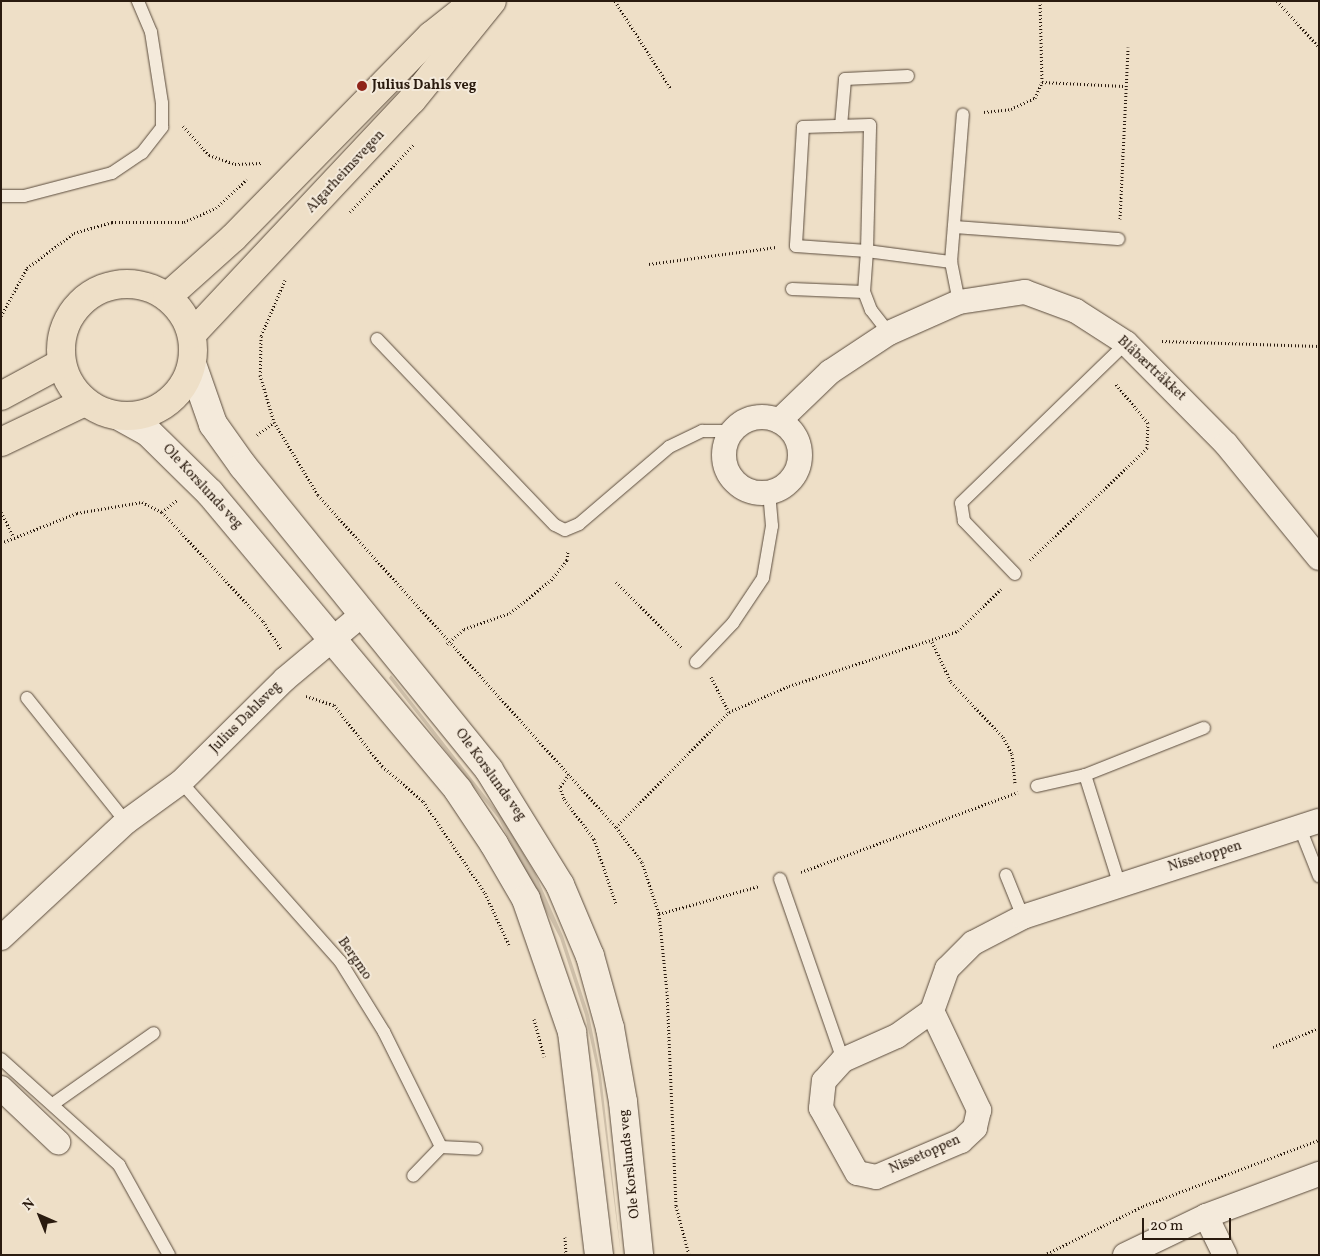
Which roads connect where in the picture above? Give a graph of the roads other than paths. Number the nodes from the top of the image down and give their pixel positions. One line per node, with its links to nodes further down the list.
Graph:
1 (138, 1): 7 (lane)
2 (475, 1): 14 (main road)
3 (492, 1): 17 (main road, Algarheimsvegen)
4 (908, 76): 6 (lane)
5 (963, 114): 8 (lane)
6 (841, 126): 10 (lane); 10 (lane)
7 (1, 196)
8 (954, 228): 9 (lane); 11 (lane)
9 (1119, 239)
10 (867, 251): 11 (lane); 13 (lane)
11 (951, 262): 15 (lane)
12 (792, 289): 13 (lane)
13 (864, 292): 16 (lane)
14 (167, 297): 17 (main road); 20 (main road)
15 (959, 302): 16 (street, Blåbærtråkket); 19 (street, Blåbærtråkket)
16 (889, 333): 25 (street, Blåbærtråkket)
17 (192, 334): 21 (main road)
18 (377, 339): 26 (lane)
19 (1126, 343): 29 (street, Blåbærtråkket); 30 (lane)
20 (62, 363): 22 (main road); 23 (main road)
21 (192, 364): 24 (main road); 31 (street, Ole Korslunds veg)
22 (1, 396)
23 (85, 402): 24 (main road); 27 (main road)
24 (119, 416): 32 (street, Ole Korslunds veg)
25 (779, 421): 26 (street); 28 (street)
26 (731, 431): 28 (street)
27 (1, 442)
28 (769, 493): 33 (lane)
29 (1319, 558)
30 (1015, 574)
31 (364, 613): 32 (street, Julius Dahlsveg); 61 (street, Ole Korslunds veg)
32 (332, 639): 37 (street, Julius Dahlsveg); 60 (street, Ole Korslunds veg)
33 (696, 662)
34 (27, 698): 39 (lane)
35 (1204, 728): 36 (lane)
36 (1085, 774): 38 (lane); 44 (lane)
37 (181, 782): 39 (street, Julius Dahlsveg); 54 (lane, Bergmo)
38 (1037, 786)
39 (126, 822): 46 (street, Julius Dahlsveg)
40 (1309, 824): 42 (lane); 44 (street, Nissetoppen)
41 (1006, 875): 45 (lane)
42 (1319, 876)
43 (780, 879): 50 (lane)
44 (1119, 883): 45 (street, Nissetoppen)
45 (1023, 917): 47 (street, Nissetoppen)
46 (1, 938)
47 (932, 1011): 50 (street, Nissetoppen); 50 (street, Nissetoppen)
48 (154, 1033): 52 (lane)
49 (1, 1059): 52 (lane)
50 (843, 1060)
51 (1, 1088): 53 (street)
52 (53, 1104): 59 (lane)
53 (58, 1142)
54 (441, 1147): 55 (lane); 57 (lane)
55 (476, 1149)
56 (1319, 1174): 58 (street)
57 (413, 1176)
58 (1206, 1216): 62 (street); 63 (street)
59 (169, 1255)
60 (600, 1255)
61 (639, 1255)
62 (1125, 1255)
63 (1225, 1255)

